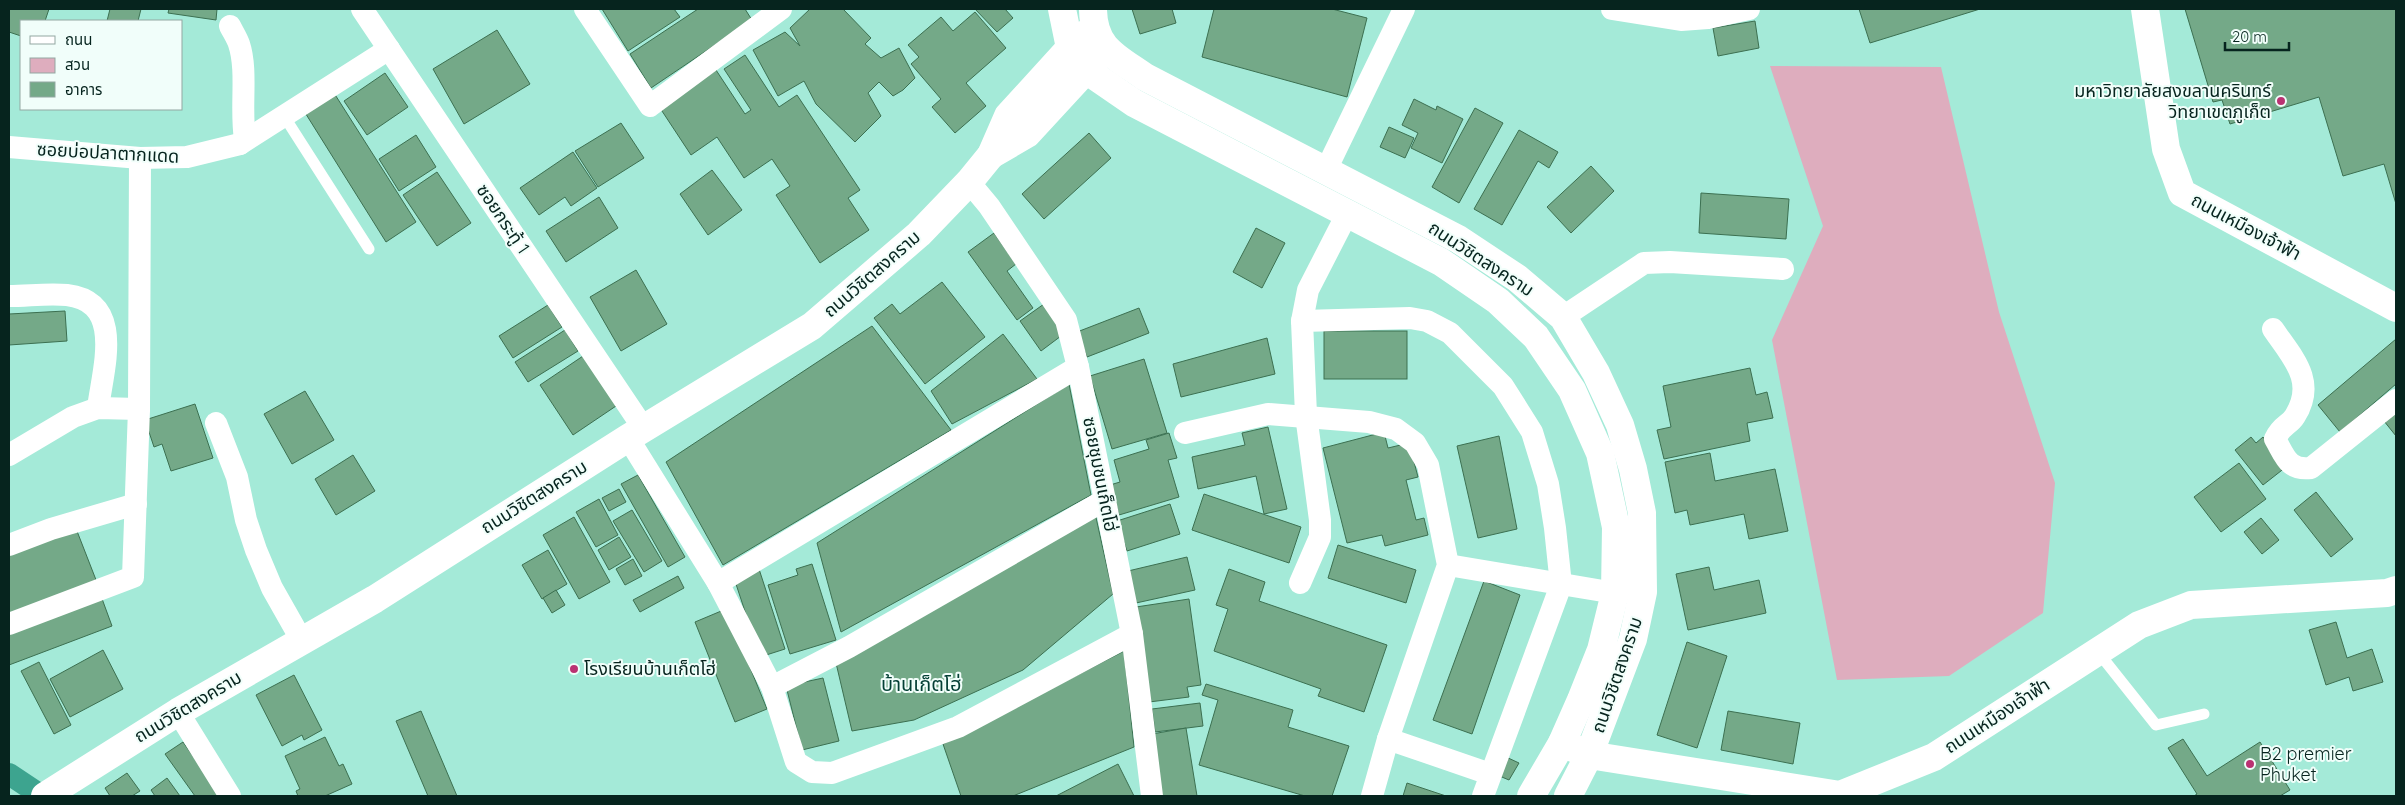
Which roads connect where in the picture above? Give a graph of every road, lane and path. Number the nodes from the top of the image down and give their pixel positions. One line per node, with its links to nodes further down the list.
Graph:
1 (362, 9): 12 (street, ซอยกระทู้ 1)
2 (585, 9): 8 (street)
3 (1062, 9): 11 (main road, ถนนวิชิตสงคราม)
4 (1404, 9): 19 (street)
5 (1612, 9): 6 (street)
6 (1749, 9)
7 (2145, 9): 25 (main road, ถนนเหมืองเจ้าฟ้า)
8 (776, 10)
9 (230, 26): 15 (street)
10 (1097, 28): 11 (main road, ถนนวิชิตสงคราม); 13 (main road, ถนนวิชิตสงคราม); 19 (main road, ถนนวิชิตสงคราม)
11 (1070, 48): 13 (main road, ถนนวิชิตสงคราม); 17 (main road, ถนนวิชิตสงคราม)
12 (388, 49): 14 (street, ซอยบ่อปลาตากแดด); 36 (street, ซอยกระทู้ 1)
13 (1086, 70): 17 (main road, ถนนวิชิตสงคราม); 21 (main road, ถนนวิชิตสงคราม)
14 (284, 116): 15 (street, ซอยบ่อปลาตากแดด); 22 (lane)
15 (240, 144): 18 (street, ซอยบ่อปลาตากแดด)
16 (9, 147): 18 (street, ซอยบ่อปลาตากแดด)
17 (991, 155): 20 (main road, ถนนวิชิตสงคราม)
18 (140, 158): 32 (street)
19 (1326, 170): 26 (main road, ถนนวิชิตสงคราม)
20 (969, 182): 29 (street, ซอยชุมชนเก็ตโฮ่); 36 (main road, ถนนวิชิตสงคราม)
21 (1347, 214): 27 (street); 46 (main road, ถนนวิชิตสงคราม)
22 (369, 249)
23 (1783, 269): 26 (street)
24 (9, 296): 31 (street)
25 (2396, 308)
26 (1563, 318): 56 (main road, ถนนวิชิตสงคราม)
27 (1302, 321): 33 (street); 44 (street)
28 (2274, 329): 30 (street)
29 (1078, 367): 38 (street, ซอยชุมชนเก็ตโฮ่); 42 (street)
30 (2396, 400)
31 (98, 408): 32 (street); 37 (street)
32 (139, 409): 39 (street)
33 (1306, 415): 35 (street); 41 (street); 43 (street)
34 (216, 423): 49 (street)
35 (1185, 433)
36 (636, 434): 42 (street, ซอยกระทู้ 1); 49 (main road, ถนนวิชิตสงคราม)
37 (9, 455)
38 (1105, 500): 48 (street, ซอยชุมชนเก็ตโฮ่); 51 (street)
39 (136, 504): 40 (street); 47 (street)
40 (9, 545)
41 (1448, 565): 44 (street); 54 (street)
42 (718, 583): 51 (street, ซอยกระทู้ 1)
43 (1300, 583)
44 (1561, 585): 46 (street); 57 (street)
45 (2396, 590): 50 (main road, ถนนเหมืองเจ้าฟ้า)
46 (1615, 593): 55 (main road, ถนนวิชิตสงคราม)
47 (9, 624)
48 (1132, 634): 51 (street, ซอยกระทู้ 1); 60 (street, ซอยชุมชนเก็ตโฮ่)
49 (302, 641): 52 (main road, ถนนวิชิตสงคราม)
50 (2098, 652): 53 (lane); 65 (main road, ถนนเหมืองเจ้าฟ้า)
51 (772, 687)
52 (178, 712): 58 (main road, ถนนวิชิตสงคราม); 59 (street)
53 (2204, 714)
54 (1388, 740): 57 (street); 61 (street)
55 (1562, 742): 56 (main road, ถนนเหมืองเจ้าฟ้า); 63 (main road, ถนนวิชิตสงคราม)
56 (1589, 756): 64 (main road, ถนนวิชิตสงคราม); 65 (main road, ถนนเหมืองเจ้าฟ้า)
57 (1490, 774): 62 (street)
58 (44, 796)
59 (230, 796)
60 (1152, 796)
61 (1372, 796)
62 (1483, 796)
63 (1531, 796)
64 (1568, 796)
65 (1840, 796)

